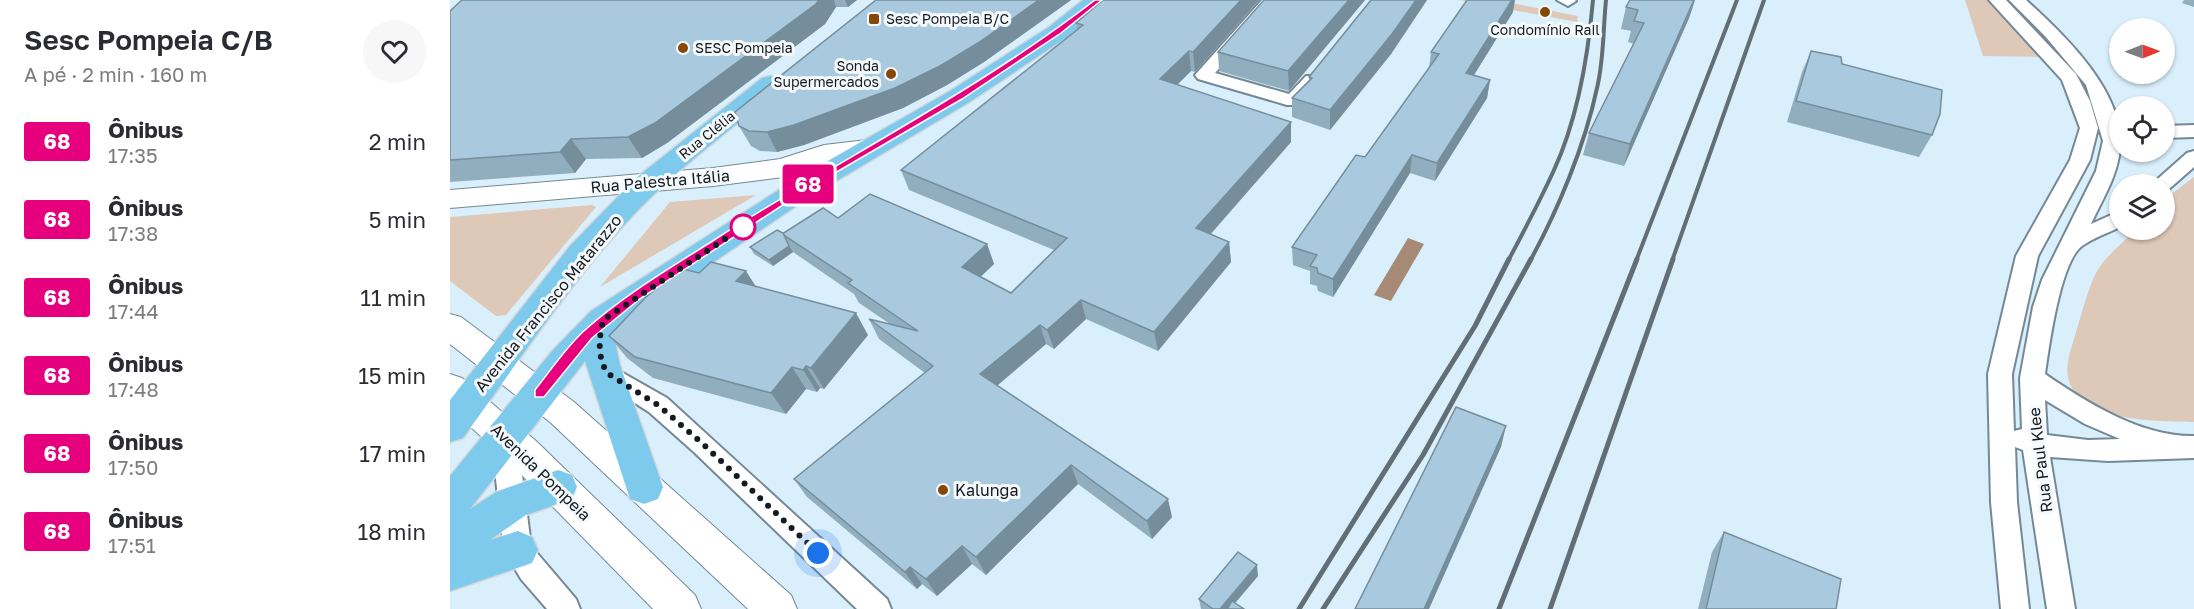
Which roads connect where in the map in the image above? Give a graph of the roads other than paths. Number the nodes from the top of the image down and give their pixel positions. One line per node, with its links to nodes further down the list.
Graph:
1 (1098, 0): 10 (main road)
2 (1271, 0): 5 (street)
3 (1997, 0): 25 (street, Rua Paul Klee)
4 (2017, 0): 7 (street, Rua Paul Klee)
5 (1326, 63)
6 (792, 67): 14 (main road, Rua Clélia)
7 (2109, 108)
8 (2194, 131): 9 (street)
9 (2175, 132)
10 (867, 149): 14 (main road, Rua Palestra Itália); 18 (main road)
11 (2194, 157): 13 (street)
12 (2109, 158): 17 (street, Rua Paul Klee)
13 (2174, 174)
14 (649, 183): 15 (main road, Rua Palestra Itália); 20 (main road, Avenida Francisco Matarazzo)
15 (450, 199)
16 (2109, 223): 17 (street)
17 (2071, 242): 22 (street, Rua Paul Klee)
18 (603, 320): 21 (main road); 23 (main road)
19 (450, 326): 20 (main road)
20 (498, 363): 23 (main road); 24 (main road, Avenida Francisco Matarazzo)
21 (607, 373): 30 (main road); 39 (street)
22 (2032, 378): 27 (street, Rua Paul Klee); 28 (street)
23 (540, 393): 26 (main road); 30 (main road)
24 (456, 406): 26 (main road, Avenida Pompeia)
25 (2001, 432): 27 (street); 40 (street, Rua Paul Klee)
26 (504, 435): 29 (main road, Avenida Pompeia); 31 (street); 32 (main road)
27 (2035, 443): 28 (street); 41 (street, Rua Paul Klee)
28 (2186, 447)
29 (558, 487): 31 (main road); 37 (main road, Avenida Pompeia)
30 (650, 492): 38 (main road)
31 (512, 503): 33 (main road); 34 (street)
32 (450, 505)
33 (450, 545)
34 (518, 550): 35 (main road); 36 (street)
35 (450, 572)
36 (566, 609)
37 (681, 609)
38 (777, 609)
39 (876, 609)
40 (2014, 609)
41 (2061, 609)

